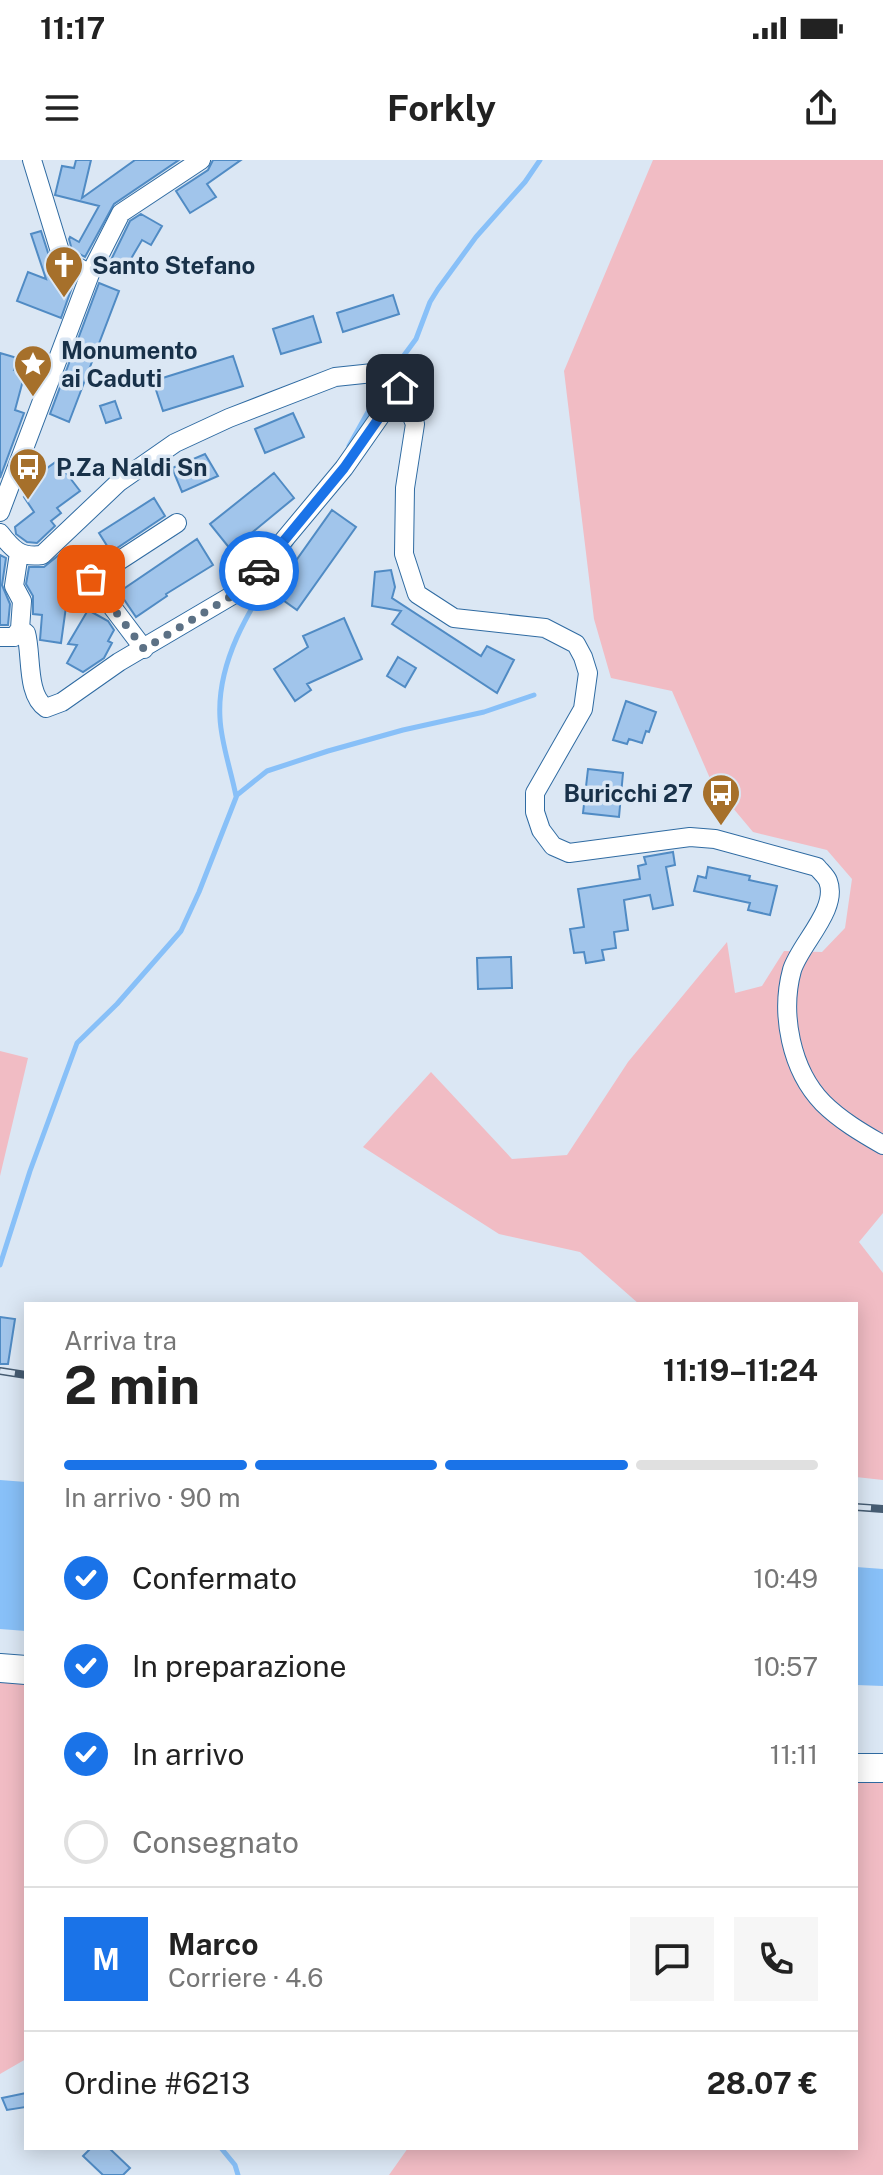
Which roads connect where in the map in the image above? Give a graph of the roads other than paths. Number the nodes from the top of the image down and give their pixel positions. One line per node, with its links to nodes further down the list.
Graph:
1 (32, 160): 3 (street)
2 (201, 160): 3 (street)
3 (90, 274): 5 (street)
4 (400, 388): 8 (street); 11 (street); 12 (street)
5 (0, 512)
6 (177, 523): 11 (street)
7 (0, 533): 8 (street)
8 (24, 555): 9 (street)
9 (20, 629): 10 (street); 11 (street)
10 (0, 637)
11 (144, 649)
12 (883, 1145)
13 (0, 1668): 14 (main road)
14 (24, 1670)
15 (858, 1768): 16 (main road)
16 (883, 1768)

